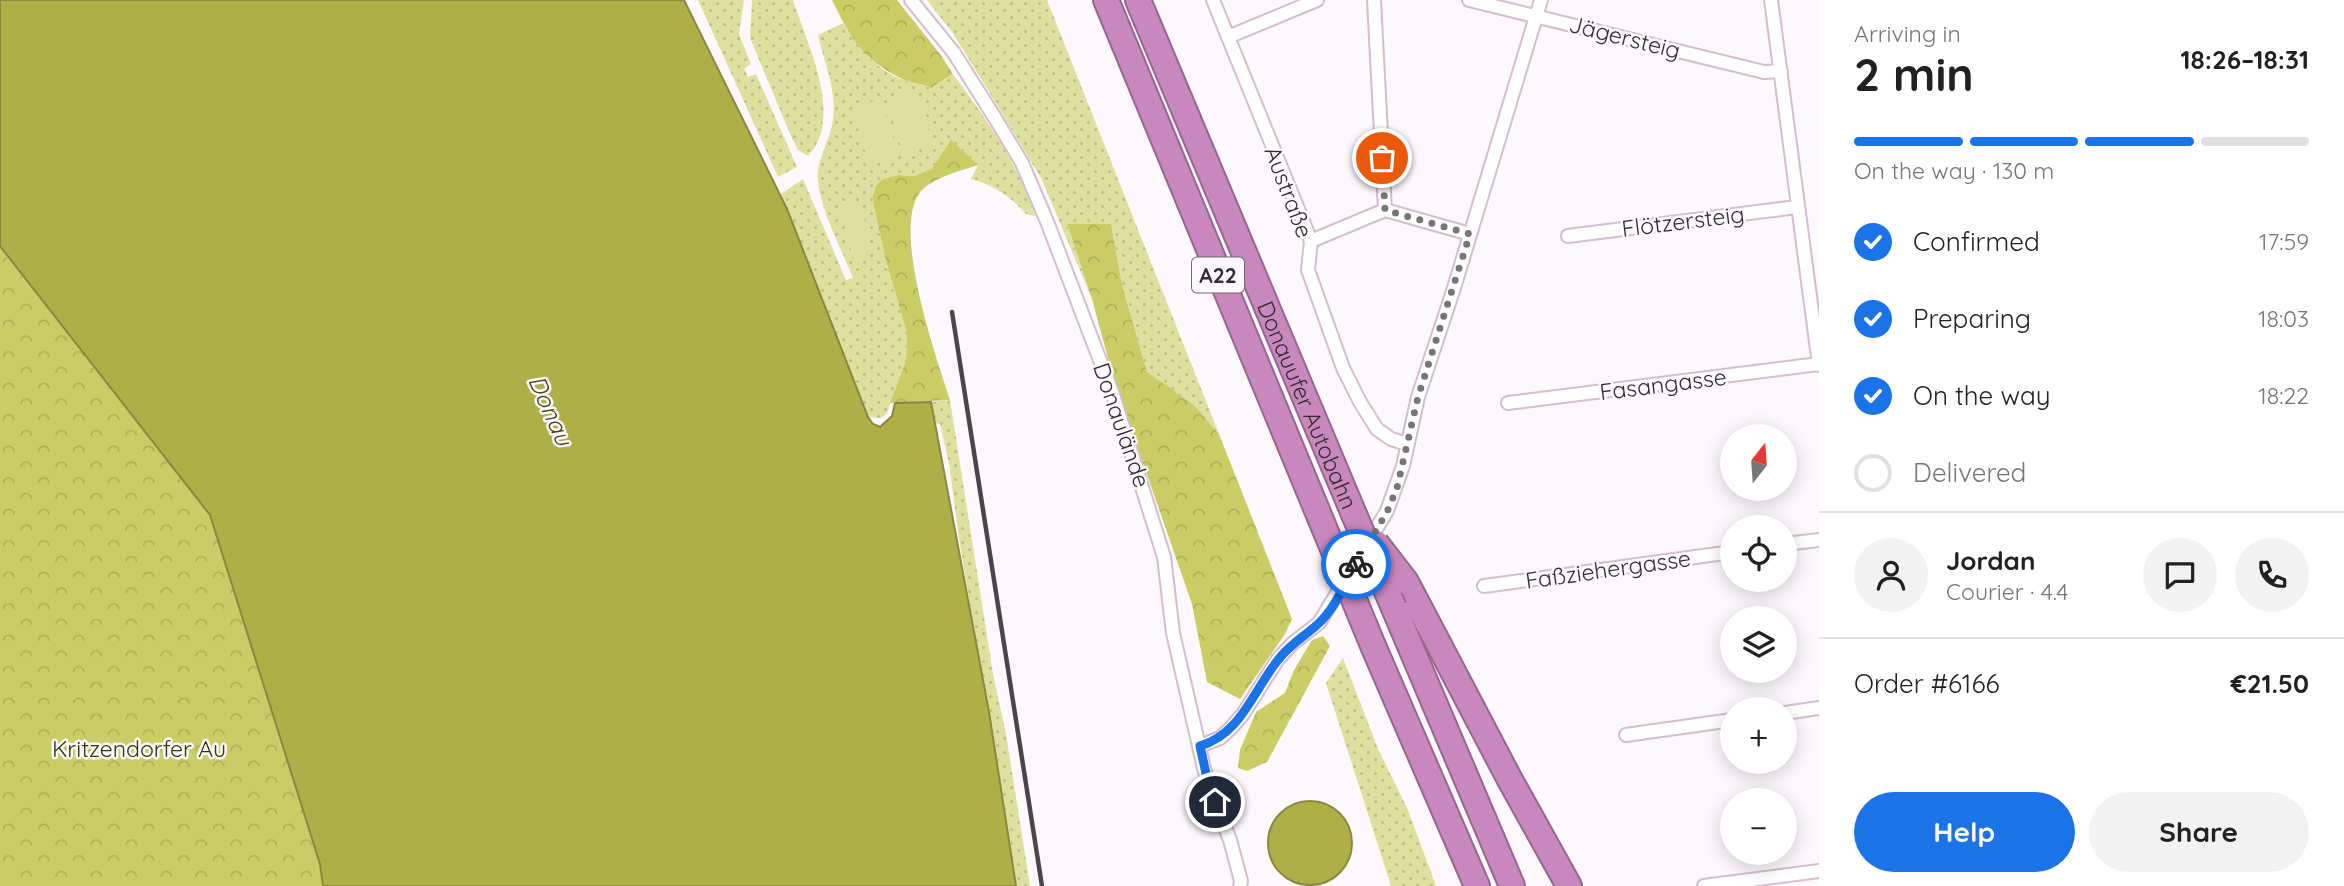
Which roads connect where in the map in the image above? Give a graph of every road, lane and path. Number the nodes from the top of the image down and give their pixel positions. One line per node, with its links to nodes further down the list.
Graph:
1 (911, 0): 30 (street, Donaulände)
2 (1106, 0): 33 (highway, Donauufer Autobahn / A22, bridge)
3 (1138, 0): 21 (highway, Donauufer Autobahn / A22)
4 (1213, 0): 11 (street, Austraße)
5 (1317, 0): 11 (street)
6 (1374, 0): 14 (street)
7 (1469, 0): 10 (street, Jägersteig)
8 (1541, 0): 10 (street)
9 (1771, 0): 12 (street)
10 (1536, 16): 12 (street, Jägersteig); 15 (street)
11 (1228, 37): 17 (street, Austraße)
12 (1781, 71): 13 (street)
13 (1797, 207): 16 (street, Flötzersteig); 18 (street)
14 (1385, 210): 15 (street); 17 (street)
15 (1470, 234): 20 (street)
16 (1568, 236)
17 (1311, 241): 20 (street, Austraße)
18 (1819, 364): 19 (street, Fasangasse)
19 (1508, 403)
20 (1407, 444): 30 (street)
21 (1353, 512): 34 (highway, Donauufer Autobahn / A22, bridge); 35 (highway, bridge)
22 (1819, 540): 23 (street)
23 (1797, 543)
24 (1720, 554): 25 (street, Faßziehergasse)
25 (1484, 586)
26 (1819, 708): 27 (street)
27 (1797, 711)
28 (1720, 722): 29 (street)
29 (1626, 734)
30 (1200, 746): 32 (street, Donaulände)
31 (1819, 871): 36 (street)
32 (1240, 886)
33 (1477, 886)
34 (1512, 886)
35 (1569, 886)
36 (1704, 886)

